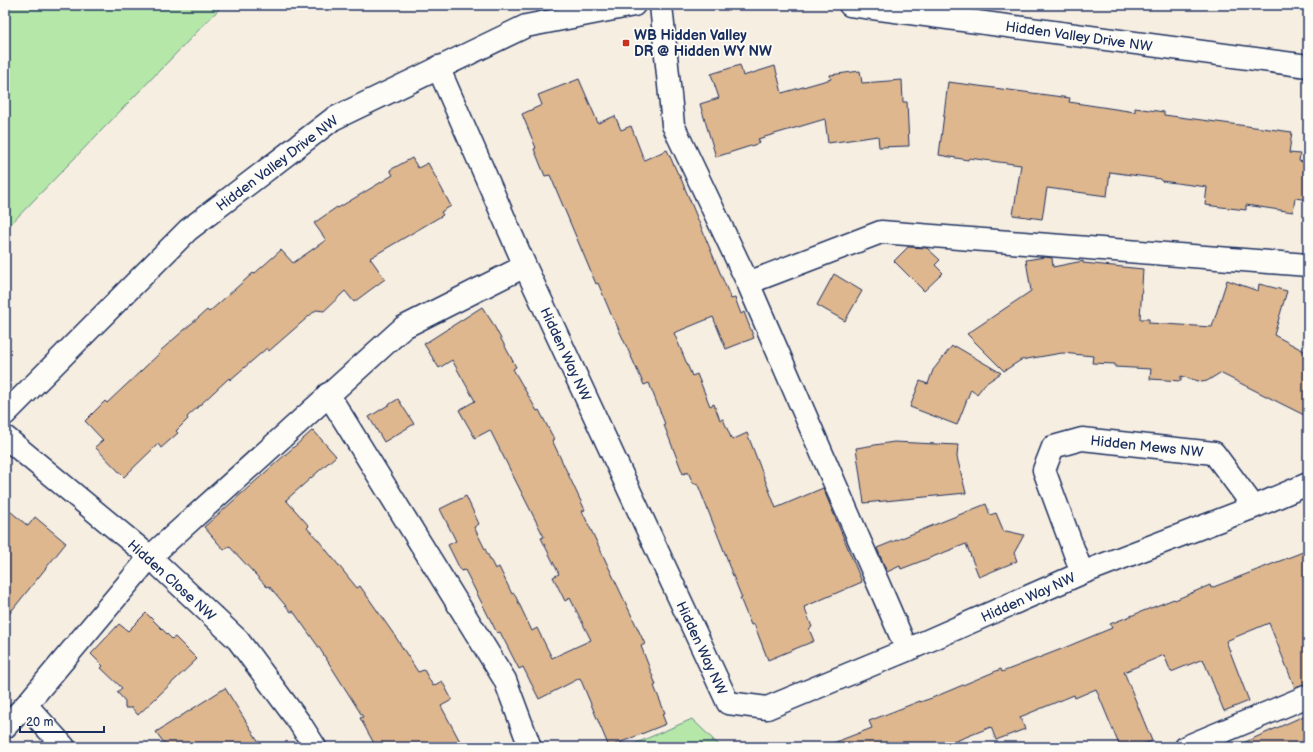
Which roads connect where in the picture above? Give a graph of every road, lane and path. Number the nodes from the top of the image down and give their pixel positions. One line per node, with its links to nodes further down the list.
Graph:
1 (634, 5): 5 (street, Hidden Valley Drive NW)
2 (661, 5): 8 (street)
3 (850, 5): 4 (street, Hidden Valley Drive NW)
4 (1308, 66)
5 (438, 67): 6 (street, Hidden Way NW); 10 (street, Hidden Valley Drive NW)
6 (525, 266): 9 (street); 16 (street, Hidden Way NW)
7 (1308, 266): 8 (street)
8 (748, 283): 16 (street)
9 (328, 394): 14 (street); 22 (street)
10 (5, 414)
11 (5, 437): 14 (street, Hidden Close NW)
12 (1308, 484): 13 (street, Hidden Way NW)
13 (1254, 507): 15 (street, Hidden Way NW); 15 (street, Hidden Mews NW)
14 (150, 558): 18 (street); 21 (street, Hidden Close NW)
15 (1082, 573): 16 (street, Hidden Way NW)
16 (908, 650)
17 (1308, 696): 23 (street)
18 (26, 705): 19 (street); 20 (street)
19 (5, 726)
20 (64, 747)
21 (315, 747)
22 (530, 747)
23 (1186, 747)

